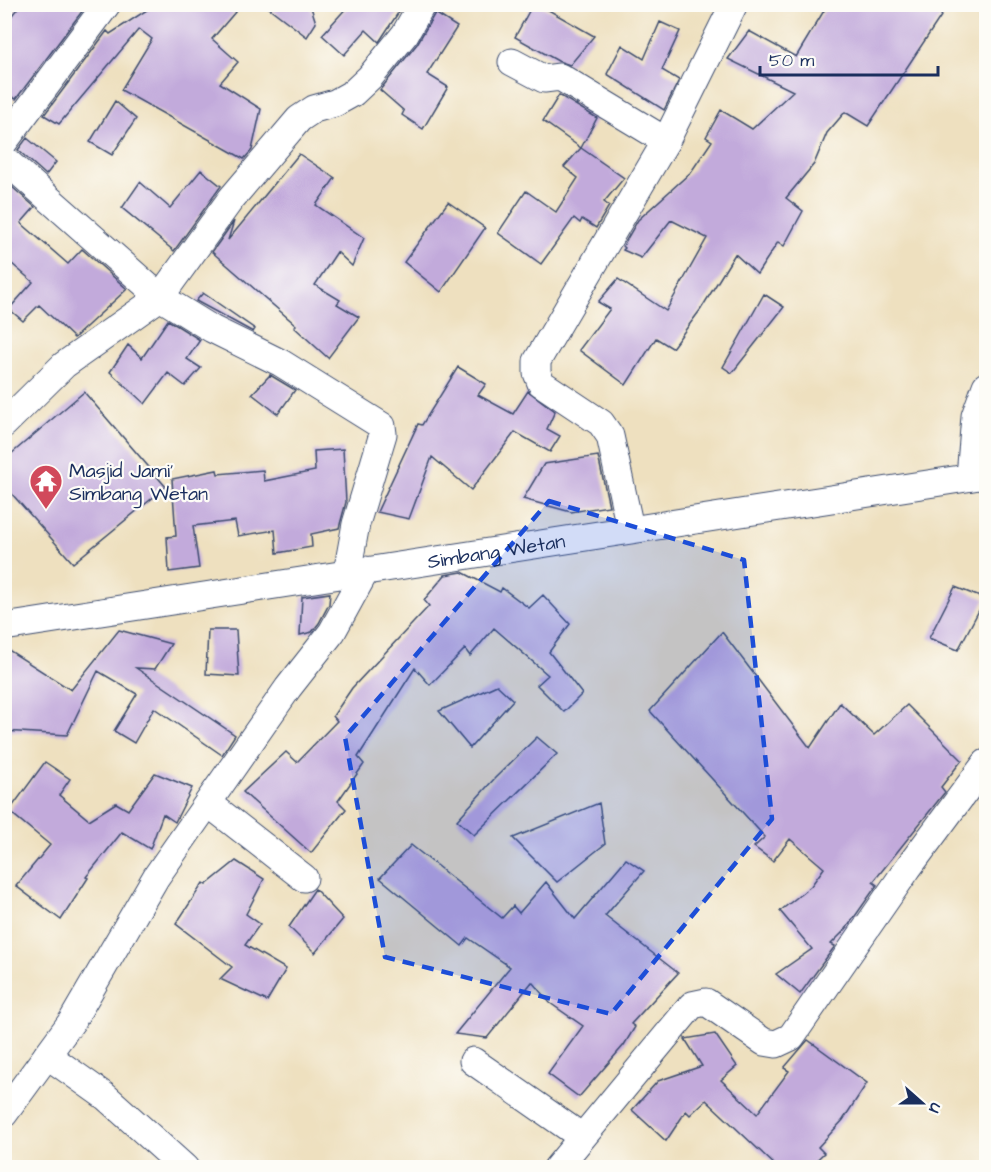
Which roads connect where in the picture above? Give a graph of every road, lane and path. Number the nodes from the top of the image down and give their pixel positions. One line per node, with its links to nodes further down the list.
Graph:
1 (108, 4): 6 (street)
2 (422, 4): 8 (street)
3 (734, 4): 5 (street)
4 (512, 62): 5 (street)
5 (666, 141): 12 (street)
6 (4, 142)
7 (4, 159): 8 (street)
8 (160, 297): 10 (street); 13 (street)
9 (987, 386): 11 (street)
10 (4, 424)
11 (978, 476): 12 (street, Simbang Wetan)
12 (630, 528): 13 (street, Simbang Wetan)
13 (357, 572): 14 (street, Simbang Wetan); 16 (street)
14 (4, 627)
15 (987, 763): 21 (street)
16 (208, 803): 17 (street); 18 (street)
17 (304, 878)
18 (46, 1055): 20 (street); 22 (street)
19 (473, 1061): 21 (street)
20 (4, 1114)
21 (582, 1137): 23 (street)
22 (185, 1167)
23 (557, 1167)

